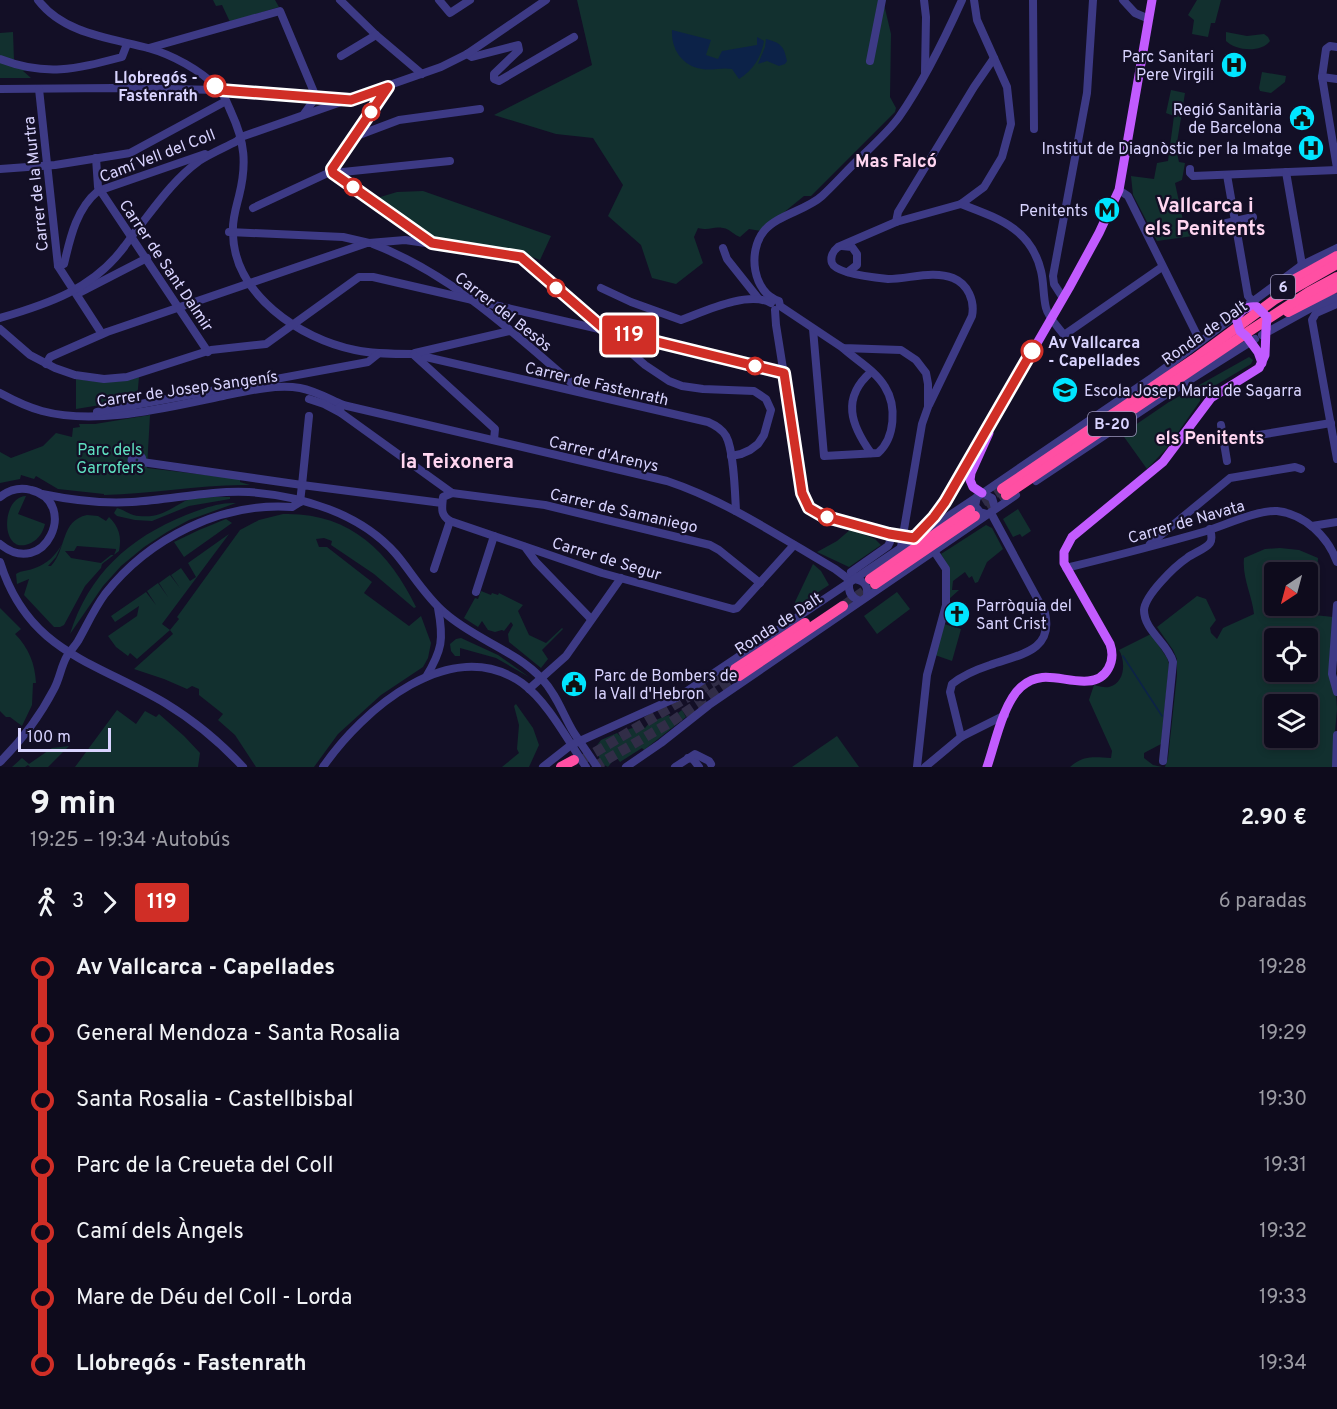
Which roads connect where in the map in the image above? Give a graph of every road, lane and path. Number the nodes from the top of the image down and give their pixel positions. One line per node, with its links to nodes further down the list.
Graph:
1 (38, 0): 17 (street, Carrer de Fastenrath)
2 (340, 0): 15 (street)
3 (439, 0): 4 (street)
4 (470, 0)
5 (546, 0): 20 (street)
6 (882, 0): 24 (street)
7 (924, 0): 25 (street)
8 (962, 0): 25 (street)
9 (974, 0): 22 (street)
10 (1033, 0): 38 (street)
11 (1093, 0): 78 (street)
12 (1123, 0): 14 (street)
13 (1152, 0): 14 (main road)
14 (1149, 19): 51 (main road)
15 (376, 35): 21 (street); 26 (street)
16 (574, 37): 20 (street)
17 (127, 44): 19 (street, Carrer de Fastenrath); 23 (street)
18 (1333, 47): 27 (street)
19 (149, 48): 32 (street, Carrer de Fastenrath); 33 (street)
20 (467, 54): 26 (street)
21 (341, 56)
22 (994, 58): 52 (street); 56 (street)
23 (0, 59)
24 (870, 61)
25 (924, 73): 81 (street)
26 (422, 74): 29 (street)
27 (1322, 77): 28 (street); 46 (street)
28 (1337, 79)
29 (388, 87): 34 (street); 39 (street)
30 (39, 88): 31 (street); 32 (street); 43 (street, Carrer de la Murtra)
31 (0, 89)
32 (220, 90): 33 (street); 35 (street, Carrer de Fastenrath)
33 (316, 97): 34 (street); 37 (street)
34 (351, 100): 37 (street)
35 (226, 101): 40 (street, Carrer de Fastenrath); 41 (street)
36 (480, 109): 39 (street)
37 (304, 115): 40 (street)
38 (1034, 129)
39 (354, 136): 47 (street)
40 (241, 137): 50 (street, Camí Vell del Coll); 58 (street, Carrer de Fastenrath); 75 (street, bridge)
41 (96, 158): 43 (street); 50 (street, Carrer de Sant Dalmir)
42 (450, 161): 47 (street)
43 (48, 165): 44 (street); 68 (street, Carrer de la Murtra)
44 (0, 169)
45 (1190, 169): 49 (street)
46 (1337, 169): 48 (street)
47 (333, 171): 53 (street); 60 (street)
48 (1286, 172): 49 (street); 67 (street)
49 (1227, 175): 55 (street)
50 (100, 190): 65 (street, Carrer de Sant Dalmir); 68 (street, Camí Vell del Coll)
51 (1119, 190): 69 (street); 78 (main road)
52 (961, 204): 56 (street); 84 (street)
53 (253, 208)
54 (1253, 217): 55 (street)
55 (1236, 220): 57 (street); 83 (street)
56 (896, 222): 61 (street)
57 (1196, 230)
58 (230, 232): 59 (street); 72 (street, Carrer de Fastenrath)
59 (369, 243): 60 (street); 72 (street); 79 (street, Carrer del Besòs)
60 (432, 243): 88 (street)
61 (841, 246): 70 (street); 70 (street)
62 (723, 248): 77 (street)
63 (1337, 248): 67 (street)
64 (1337, 255): 83 (highway, 6)
65 (147, 258): 75 (street); 82 (street, Carrer de Sant Dalmir)
66 (1337, 264): 83 (highway, Ronda de Dalt / B-20)
67 (1302, 265): 83 (street)
68 (58, 266): 75 (street, Carrer de la Murtra)
69 (1162, 267): 84 (street); 93 (street)
70 (846, 272): 105 (street)
71 (1337, 277): 92 (highway, Ronda de Dalt / B-20)
72 (250, 284): 82 (street); 86 (street, Carrer de Fastenrath)
73 (1337, 286): 92 (highway)
74 (601, 288): 77 (street)
75 (73, 293): 85 (street); 91 (street, Carrer de la Murtra)
76 (1337, 297): 92 (street)
77 (758, 298): 81 (street)
78 (1063, 298): 84 (main road)
79 (475, 301): 86 (street); 88 (street); 90 (street, Carrer del Besòs)
80 (1337, 304): 110 (street)
81 (775, 305): 89 (street); 101 (street)
82 (179, 309): 91 (street); 95 (street, Carrer de Sant Dalmir)
83 (1246, 312): 92 (main road, bridge); 92 (main road, bridge); 92 (highway, Ronda de Dalt / B-20); 93 (street)
84 (1052, 317): 109 (main road)
85 (0, 318)
86 (292, 324): 95 (street); 96 (street, Carrer de Fastenrath)
87 (0, 329): 99 (street)
88 (604, 329): 101 (street); 115 (street)
89 (813, 329): 94 (street); 114 (street)
90 (510, 331): 97 (street); 103 (street, Carrer del Besòs)
91 (102, 334): 99 (street)
92 (1256, 335): 98 (main road); 98 (main road); 129 (street)
93 (1201, 340): 124 (street)
94 (843, 348): 100 (street); 105 (street)
95 (208, 352): 99 (street)
96 (381, 354): 97 (street, Carrer de Fastenrath); 107 (street)
97 (413, 354): 103 (street, Carrer de Fastenrath); 112 (street)
98 (1262, 363): 148 (main road)
99 (46, 364)
100 (871, 372): 114 (street); 114 (street)
101 (784, 373): 135 (street)
102 (0, 393): 107 (street, Carrer de Josep Sangenís)
103 (584, 394): 115 (street, Carrer de Fastenrath)
104 (309, 399): 106 (street)
105 (928, 407): 137 (street)
106 (342, 409): 107 (street, Carrer de Josep Sangenís); 112 (street, Carrer d'Arenys); 121 (street, Carrer de Samaniego)
107 (75, 416)
108 (309, 416): 120 (street)
109 (994, 417): 124 (main road); 138 (main road)
110 (1331, 423): 113 (street); 116 (street)
111 (1221, 425): 113 (street)
112 (494, 440): 128 (street, Carrer d'Arenys)
113 (1223, 441): 117 (street)
114 (871, 453)
115 (730, 456): 128 (street, Carrer de Fastenrath)
116 (1337, 459)
117 (1227, 461)
118 (142, 462): 120 (street)
119 (1300, 469): 141 (street)
120 (302, 486): 126 (street); 127 (street)
121 (439, 486): 122 (street, Carrer de Samaniego); 127 (street)
122 (452, 493): 127 (street); 155 (street, Carrer de Samaniego)
123 (42, 494): 125 (street); 126 (street); 145 (street)
124 (980, 495): 129 (street); 129 (street); 138 (street)
125 (0, 497)
126 (300, 502): 161 (street); 163 (street)
127 (438, 502): 132 (street)
128 (736, 511): 140 (street, Carrer d'Arenys)
129 (991, 512): 144 (street); 171 (street)
130 (973, 513): 153 (highway)
131 (1337, 522): 133 (street)
132 (449, 524): 136 (street, Carrer de Segur); 149 (street)
133 (1312, 526): 134 (street, Carrer de Navata); 147 (street)
134 (1210, 529): 141 (street, Carrer de Navata); 175 (street)
135 (889, 534): 137 (street); 152 (street)
136 (494, 536): 142 (street, Carrer de Segur); 156 (street)
137 (903, 536): 138 (street); 143 (street)
138 (914, 538): 143 (street)
139 (0, 544): 145 (street)
140 (794, 545): 150 (street, Carrer d'Arenys); 155 (street)
141 (1149, 545): 148 (street, Carrer de Navata)
142 (525, 547): 151 (street, Carrer de Segur); 162 (street)
143 (901, 547): 152 (street)
144 (934, 551): 157 (street); 187 (street)
145 (16, 553): 146 (street)
146 (0, 561): 154 (street)
147 (1337, 562)
148 (1066, 568): 169 (main road)
149 (434, 569)
150 (841, 573): 152 (street); 158 (street)
151 (621, 578): 155 (street, Carrer de Segur); 162 (street)
152 (851, 579): 157 (street); 158 (street); 159 (street)
153 (873, 581)
154 (3, 582): 163 (street)
155 (760, 583)
156 (476, 592)
157 (867, 596): 159 (street)
158 (840, 599): 164 (highway, Ronda de Dalt); 172 (street)
159 (860, 601): 184 (street)
160 (1337, 605): 168 (street)
161 (438, 607): 165 (street); 166 (street)
162 (591, 618): 166 (street)
163 (68, 653): 176 (street); 179 (street)
164 (737, 673)
165 (426, 677): 167 (street); 180 (street)
166 (541, 678): 167 (street); 172 (street)
167 (529, 688): 173 (street)
168 (1337, 692)
169 (1005, 715): 171 (street); 189 (main road)
170 (1337, 735): 190 (street)
171 (961, 736): 188 (street)
172 (580, 741): 173 (street); 183 (street)
173 (571, 745): 177 (street); 181 (street)
174 (688, 758): 178 (street); 185 (street); 186 (street)
175 (1163, 761)
176 (0, 762)
177 (577, 764): 182 (highway)
178 (711, 764)
179 (243, 767)
180 (323, 767)
181 (543, 767)
182 (561, 767)
183 (597, 767)
184 (626, 767)
185 (675, 767)
186 (699, 767)
187 (917, 767)
188 (925, 767)
189 (987, 767)
190 (1336, 767)

